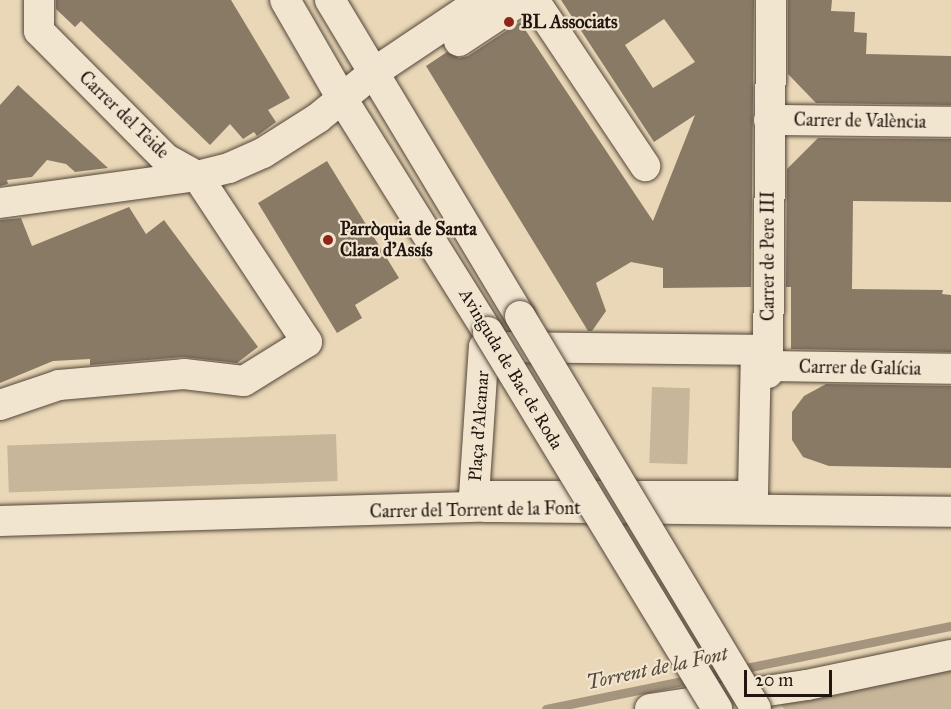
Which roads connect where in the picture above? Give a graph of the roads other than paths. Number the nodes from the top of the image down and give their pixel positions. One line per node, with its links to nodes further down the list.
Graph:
1 (39, 0): 14 (street, Carrer del Teide)
2 (285, 0): 10 (street, Avinguda de Bac de Roda)
3 (330, 0): 9 (street, Avinguda de Bac de Roda)
4 (342, 0): 9 (street)
5 (482, 0): 9 (street)
6 (521, 0): 9 (street)
7 (534, 0): 13 (street)
8 (771, 0): 11 (street, Carrer de Pere III)
9 (378, 70): 10 (street); 25 (street, Avinguda de Bac de Roda, bridge)
10 (340, 97): 14 (street); 24 (street, Avinguda de Bac de Roda, bridge)
11 (769, 120): 12 (street, Carrer de València); 16 (street, Carrer de Pere III)
12 (951, 122)
13 (645, 166)
14 (197, 176): 15 (street); 18 (street, Carrer del Teide)
15 (0, 203)
16 (762, 358): 16 (street, Plaça d'Alcanar); 17 (street, Carrer de Galícia); 19 (street, Carrer de Pere III)
17 (951, 369)
18 (0, 405)
19 (767, 511): 20 (street, Carrer del Torrent de la Font); 21 (street, Carrer del Torrent de la Font)
20 (951, 512)
21 (0, 521)
22 (951, 655): 23 (street)
23 (650, 709)
24 (717, 709)
25 (756, 709)

